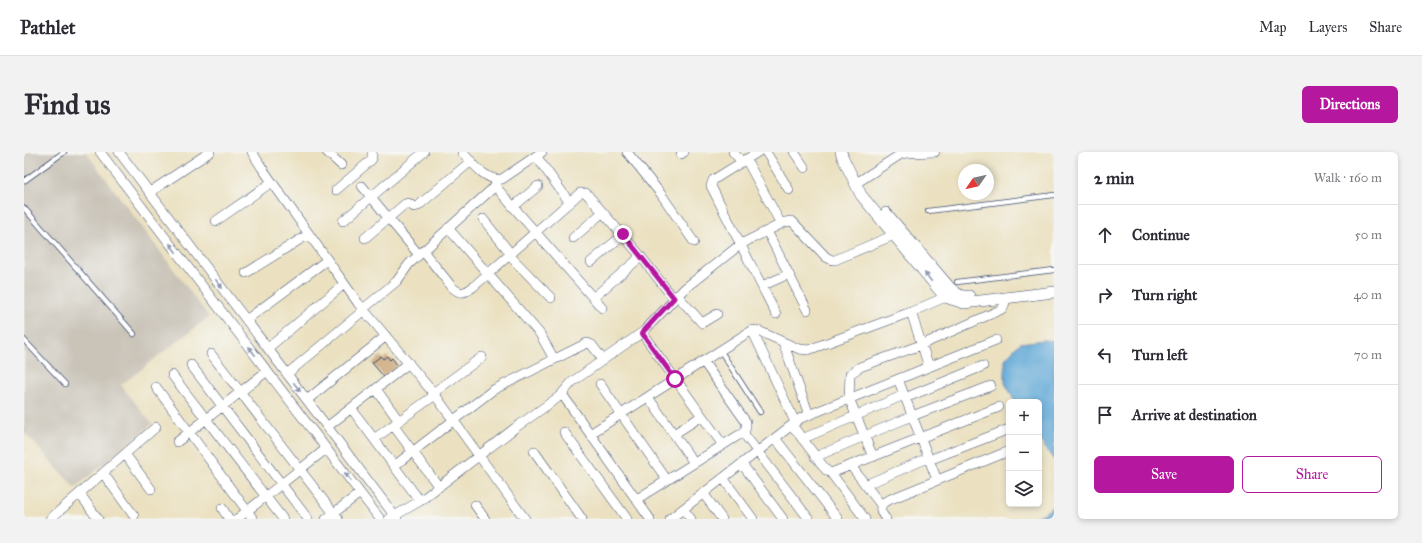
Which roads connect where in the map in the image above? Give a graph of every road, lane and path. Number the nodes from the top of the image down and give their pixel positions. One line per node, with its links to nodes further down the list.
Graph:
1 (64, 152): 23 (lane)
2 (100, 152): 97 (street, one-way to 2)
3 (119, 152): 30 (street)
4 (210, 152): 30 (street)
5 (252, 152): 24 (street)
6 (327, 152): 20 (street)
7 (372, 152): 28 (street)
8 (462, 152): 18 (street)
9 (627, 152): 51 (street)
10 (733, 152): 19 (street)
11 (758, 152): 19 (street)
12 (766, 152): 29 (street)
13 (794, 152): 21 (street)
14 (842, 152): 22 (street)
15 (935, 152): 22 (street)
16 (420, 153): 32 (street)
17 (539, 154): 25 (street); 33 (street)
18 (471, 161): 25 (street); 38 (street)
19 (744, 161): 42 (street); 52 (street)
20 (341, 165)
21 (804, 168)
22 (855, 180): 48 (street); 65 (street)
23 (24, 181)
24 (272, 182): 40 (street); 46 (street)
25 (496, 183): 34 (street); 43 (street)
26 (362, 186): 32 (street)
27 (538, 186): 34 (street)
28 (336, 190)
29 (789, 190)
30 (150, 192): 77 (street, one-way to 77)
31 (1054, 195): 36 (lane)
32 (371, 197): 38 (street); 41 (street)
33 (570, 203): 37 (street); 45 (street)
34 (514, 207): 45 (street)
35 (24, 208): 80 (lane)
36 (928, 211)
37 (604, 212): 47 (street); 50 (street)
38 (388, 218): 49 (street); 53 (street)
39 (483, 219): 55 (street)
40 (216, 221)
41 (343, 221)
42 (781, 224): 44 (street); 48 (street)
43 (448, 228): 53 (street); 61 (street)
44 (767, 231): 52 (street); 60 (street)
45 (536, 233): 55 (street); 69 (street)
46 (309, 234): 56 (street); 59 (street)
47 (623, 234): 54 (street); 57 (street)
48 (894, 235): 65 (street, one-way to 48)
49 (365, 238)
50 (573, 238)
51 (694, 242)
52 (741, 244): 64 (street); 67 (street)
53 (421, 253): 61 (street); 72 (street)
54 (639, 254): 67 (street); 69 (street)
55 (511, 255): 61 (street); 68 (street)
56 (327, 260): 62 (street); 77 (street)
57 (591, 262)
58 (1054, 270): 65 (lane)
59 (246, 273)
60 (788, 274): 64 (street); 73 (street)
61 (488, 275): 90 (street)
62 (344, 284): 72 (street); 86 (street)
63 (1054, 285): 65 (street)
64 (762, 286): 76 (street)
65 (952, 291): 70 (street); 74 (street)
66 (1054, 292): 70 (street)
67 (676, 297): 75 (street); 79 (street)
68 (551, 298)
69 (593, 298): 71 (street)
70 (1007, 298): 85 (street)
71 (602, 308)
72 (364, 310): 81 (street); 98 (street)
73 (807, 310)
74 (911, 312): 84 (street); 85 (street)
75 (717, 314)
76 (776, 314)
77 (246, 320): 86 (street)
78 (752, 330): 84 (street); 87 (street); 126 (street)
79 (642, 333): 91 (street); 100 (street)
80 (134, 334)
81 (386, 336): 93 (street); 113 (street)
82 (24, 340): 102 (lane)
83 (996, 340): 95 (street)
84 (784, 342): 119 (street)
85 (921, 345): 95 (street); 112 (street)
86 (268, 348): 98 (street)
87 (720, 350): 92 (street); 117 (lane)
88 (211, 354): 107 (street)
89 (482, 358): 108 (street)
90 (554, 359): 91 (street); 124 (street)
91 (602, 360): 109 (street)
92 (703, 361): 100 (street); 134 (street)
93 (408, 363): 106 (street); 108 (street)
94 (191, 364): 115 (street)
95 (929, 366): 101 (street)
96 (983, 366): 110 (street)
97 (267, 371): 107 (street); 142 (street)
98 (287, 374): 113 (street, one-way to 113)
99 (172, 375): 123 (street)
100 (675, 379): 111 (street); 120 (street)
101 (898, 379): 110 (street); 112 (street)
102 (65, 384)
103 (600, 384): 118 (street)
104 (991, 386): 122 (street)
105 (156, 387): 131 (street)
106 (376, 389): 116 (street); 125 (street)
107 (241, 392): 115 (street); 158 (street)
108 (434, 394): 124 (street); 125 (street)
109 (562, 394): 132 (street); 149 (street)
110 (904, 396): 121 (street); 122 (street)
111 (648, 397): 118 (street); 133 (street)
112 (849, 398): 119 (street); 121 (street)
113 (306, 400): 128 (street)
114 (999, 406): 138 (street)
115 (222, 407): 123 (street); 164 (street)
116 (351, 408): 128 (street); 136 (street)
117 (760, 412)
118 (621, 414): 132 (street); 162 (street)
119 (809, 414): 126 (street)
120 (702, 416): 133 (street); 141 (street)
121 (856, 416): 135 (street); 139 (street)
122 (912, 416): 135 (street); 138 (street)
123 (206, 420): 131 (street); 171 (street)
124 (453, 420): 146 (street); 149 (street)
125 (396, 423): 136 (street); 146 (street)
126 (793, 424): 137 (street); 139 (street)
127 (156, 427): 148 (street)
128 (327, 427): 143 (street)
129 (1006, 430): 153 (street)
130 (564, 432): 194 (street)
131 (189, 433): 140 (street); 178 (street)
132 (590, 434): 172 (street)
133 (674, 434): 154 (street)
134 (744, 434): 141 (street); 145 (street)
135 (864, 436): 150 (street); 151 (street)
136 (374, 438): 156 (street)
137 (775, 438): 145 (street); 202 (street)
138 (920, 438): 151 (street); 153 (street)
139 (802, 439): 150 (street)
140 (177, 442)
141 (723, 445): 154 (street)
142 (326, 449): 152 (street); 158 (street)
143 (344, 449): 152 (street); 182 (street)
144 (534, 451): 193 (street)
145 (758, 451): 155 (street); 201 (street)
146 (412, 452): 156 (street); 166 (street)
147 (1006, 452): 163 (street)
148 (125, 454): 159 (street); 167 (street)
149 (479, 455): 166 (street); 192 (street)
150 (815, 457): 160 (street)
151 (873, 457): 157 (street)
152 (333, 458): 168 (street, one-way to 152)
153 (928, 459): 163 (street); 165 (street)
154 (694, 463): 162 (street)
155 (742, 464): 161 (street); 200 (street)
156 (394, 466): 173 (street)
157 (851, 466): 160 (street); 165 (street)
158 (300, 470): 164 (street); 180 (street)
159 (103, 473): 170 (street); 179 (street)
160 (831, 473): 203 (street)
161 (723, 478): 169 (street); 199 (street)
162 (667, 480): 172 (street)
163 (937, 480): 175 (street)
164 (281, 484): 171 (street); 188 (street)
165 (865, 485): 175 (street)
166 (439, 487): 173 (street)
167 (151, 489)
168 (360, 493): 180 (street); 190 (street)
169 (703, 493): 177 (street); 198 (street)
170 (80, 494): 181 (street); 183 (street)
171 (265, 496): 178 (street); 187 (street)
172 (637, 500): 195 (street)
173 (420, 501): 182 (street)
174 (475, 505): 191 (street)
175 (881, 505): 204 (street)
176 (222, 508): 184 (street)
177 (684, 509): 196 (street); 197 (street)
178 (247, 511): 185 (street); 186 (street)
179 (134, 516)
180 (335, 516): 189 (street)
181 (56, 517)
182 (394, 518)
183 (98, 519)
184 (229, 519)
185 (238, 519)
186 (253, 519)
187 (283, 519)
188 (308, 519)
189 (326, 519)
190 (380, 519)
191 (485, 519)
192 (525, 519)
193 (582, 519)
194 (627, 519)
195 (650, 519)
196 (670, 519)
197 (691, 519)
198 (722, 519)
199 (753, 519)
200 (783, 519)
201 (807, 519)
202 (838, 519)
203 (866, 519)
204 (886, 519)

